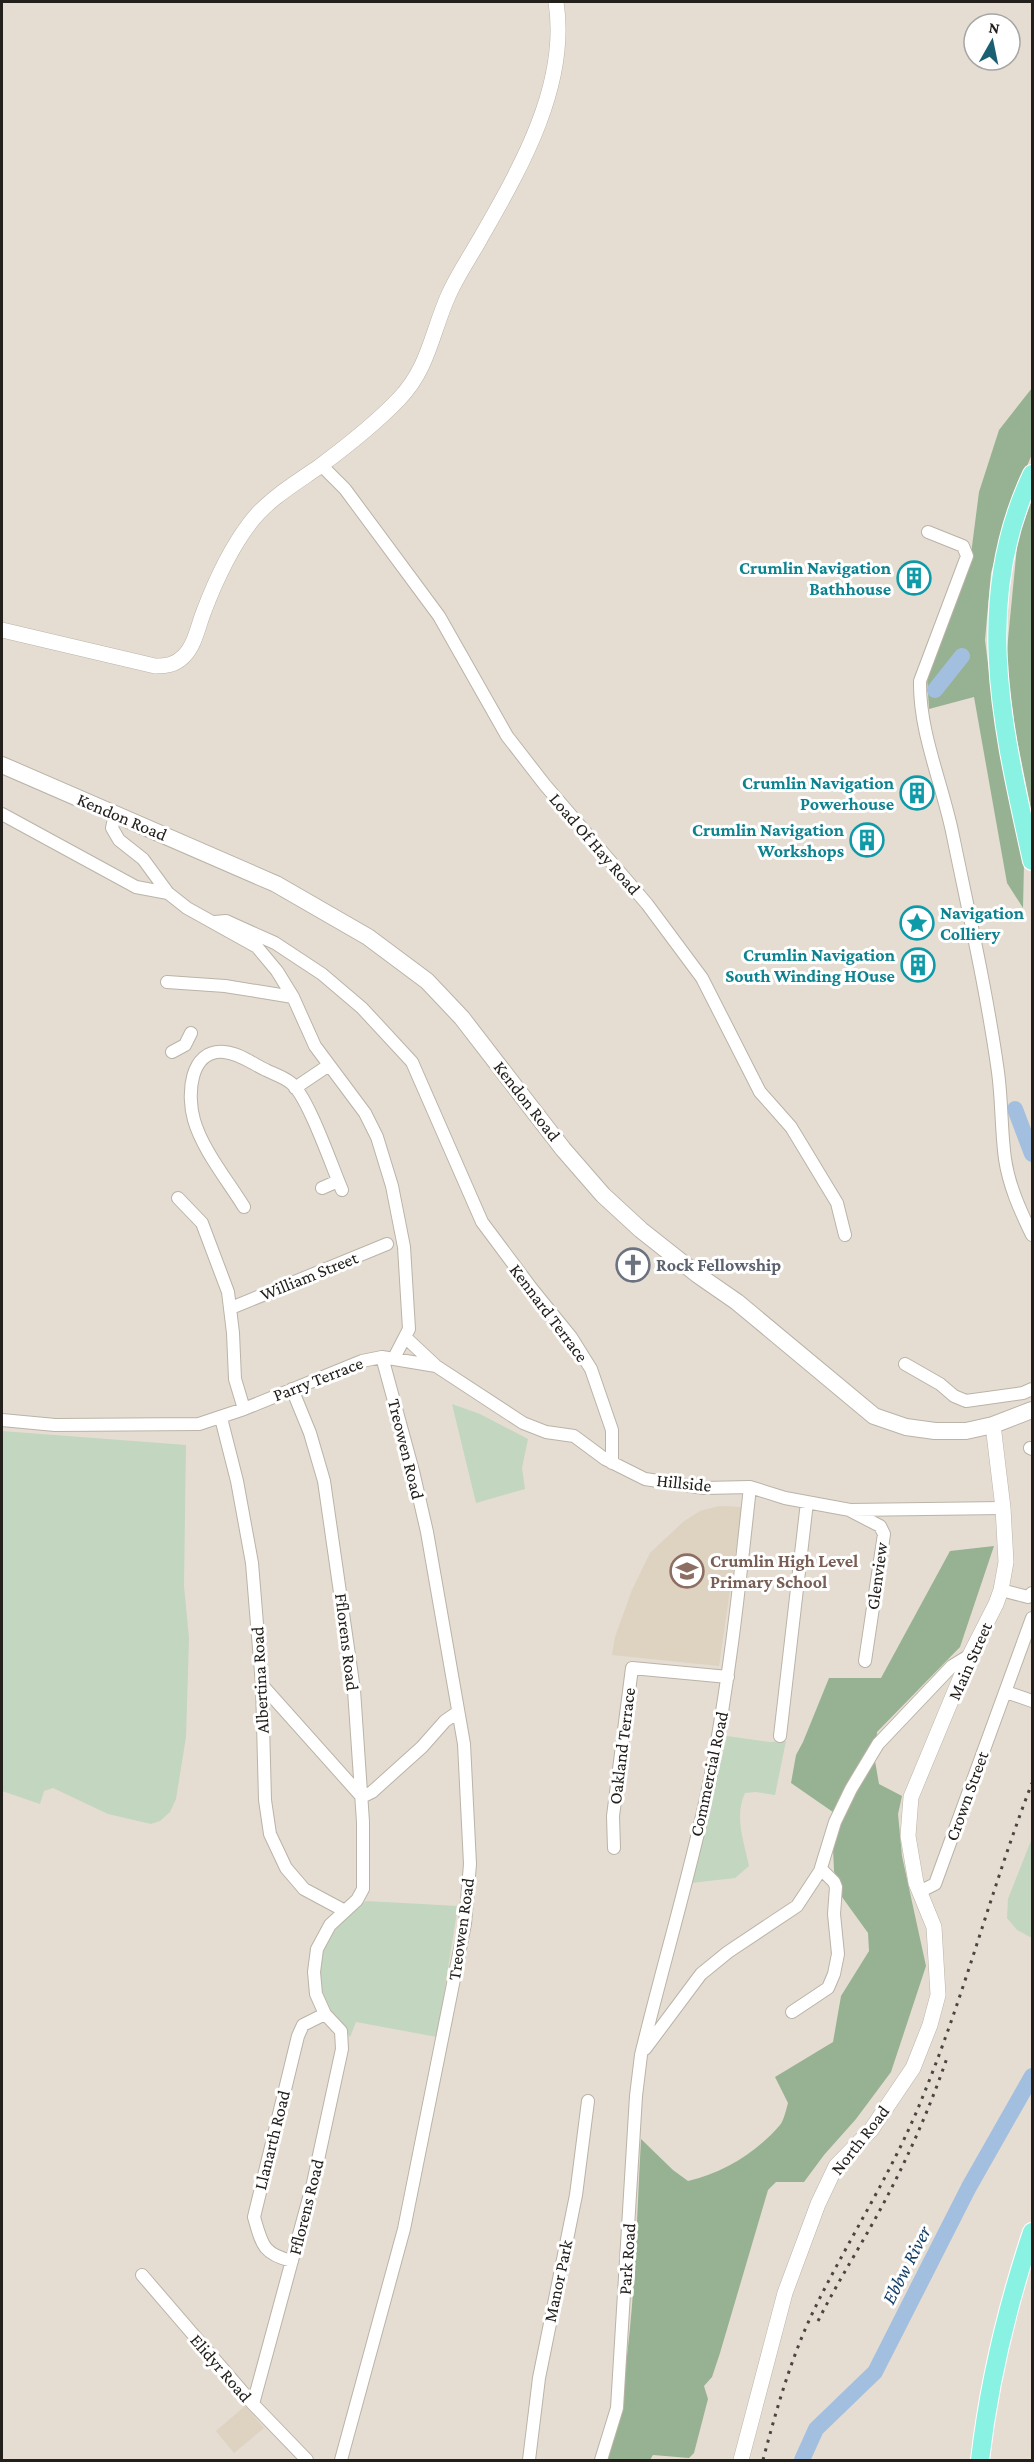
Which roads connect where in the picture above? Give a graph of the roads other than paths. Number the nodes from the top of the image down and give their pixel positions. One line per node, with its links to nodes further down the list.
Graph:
1 (556, 2): 2 (street)
2 (321, 465): 5 (street); 23 (street, Load Of Hay Road)
3 (1032, 474): 9 (main road)
4 (928, 532): 24 (street)
5 (2, 630)
6 (2, 765): 8 (main road, Kendon Road)
7 (2, 814): 10 (street)
8 (115, 814): 10 (street); 37 (main road, Kendon Road)
9 (1032, 861)
10 (168, 893): 11 (street)
11 (214, 922): 13 (street); 38 (street, Kennard Terrace)
12 (167, 982): 13 (street)
13 (293, 998): 18 (street)
14 (191, 1033): 15 (street)
15 (185, 1045): 16 (street); 17 (street)
16 (172, 1052)
17 (200, 1063): 19 (street); 22 (street)
18 (329, 1065): 19 (street); 27 (street)
19 (295, 1088): 20 (street)
20 (322, 1188)
21 (178, 1198): 26 (street)
22 (244, 1207)
23 (845, 1235)
24 (1032, 1235)
25 (387, 1244): 26 (street, William Street)
26 (231, 1308): 33 (street)
27 (405, 1336): 28 (street); 30 (street)
28 (388, 1358): 30 (street, Hillside); 31 (street, Parry Terrace); 52 (street, Treowen Road)
29 (905, 1364): 32 (street)
30 (436, 1366): 38 (street, Hillside)
31 (292, 1389): 33 (street, Parry Terrace); 54 (street, Fflorens Road)
32 (1032, 1389)
33 (244, 1409): 35 (street, Parry Terrace)
34 (1032, 1410): 37 (main road, Kendon Road)
35 (221, 1418): 36 (street, Parry Terrace); 49 (street, Albertina Road)
36 (2, 1420)
37 (993, 1425): 41 (street, Main Street)
38 (612, 1463): 39 (street, Hillside)
39 (750, 1487): 40 (street, Hillside); 48 (street, Commercial Road)
40 (807, 1502): 42 (street, Hillside); 53 (street)
41 (1003, 1508): 42 (street, Hillside); 43 (street, Main Street)
42 (850, 1510): 47 (street, Glenview)
43 (1001, 1590): 44 (street); 46 (street, Main Street)
44 (1032, 1593)
45 (1032, 1618): 50 (street, Crown Street)
46 (970, 1655): 56 (street); 57 (street, Main Street)
47 (865, 1661)
48 (729, 1677): 55 (street, Oakland Terrace); 61 (street, Commercial Road)
49 (262, 1685): 54 (street); 58 (street, Albertina Road)
50 (1006, 1692): 51 (street); 57 (street, Crown Street)
51 (1032, 1701)
52 (458, 1712): 54 (street); 68 (street, Treowen Road)
53 (780, 1736)
54 (362, 1797): 58 (street, Fflorens Road)
55 (614, 1848)
56 (820, 1869): 59 (street); 61 (street)
57 (919, 1892): 71 (street, North Road)
58 (345, 1911): 60 (street, Fflorens Road)
59 (792, 2012)
60 (325, 2014): 64 (street, Fflorens Road); 64 (street, Llanarth Road)
61 (641, 2055): 70 (street, Park Road)
62 (588, 2101): 69 (street, Manor Park)
63 (1032, 2232): 72 (main road)
64 (292, 2261): 66 (street, Fflorens Road)
65 (142, 2275): 66 (street, Elidyr Road)
66 (253, 2404): 67 (street, Elidyr Road)
67 (304, 2460)
68 (340, 2460)
69 (529, 2460)
70 (601, 2460)
71 (741, 2460)
72 (980, 2460)

